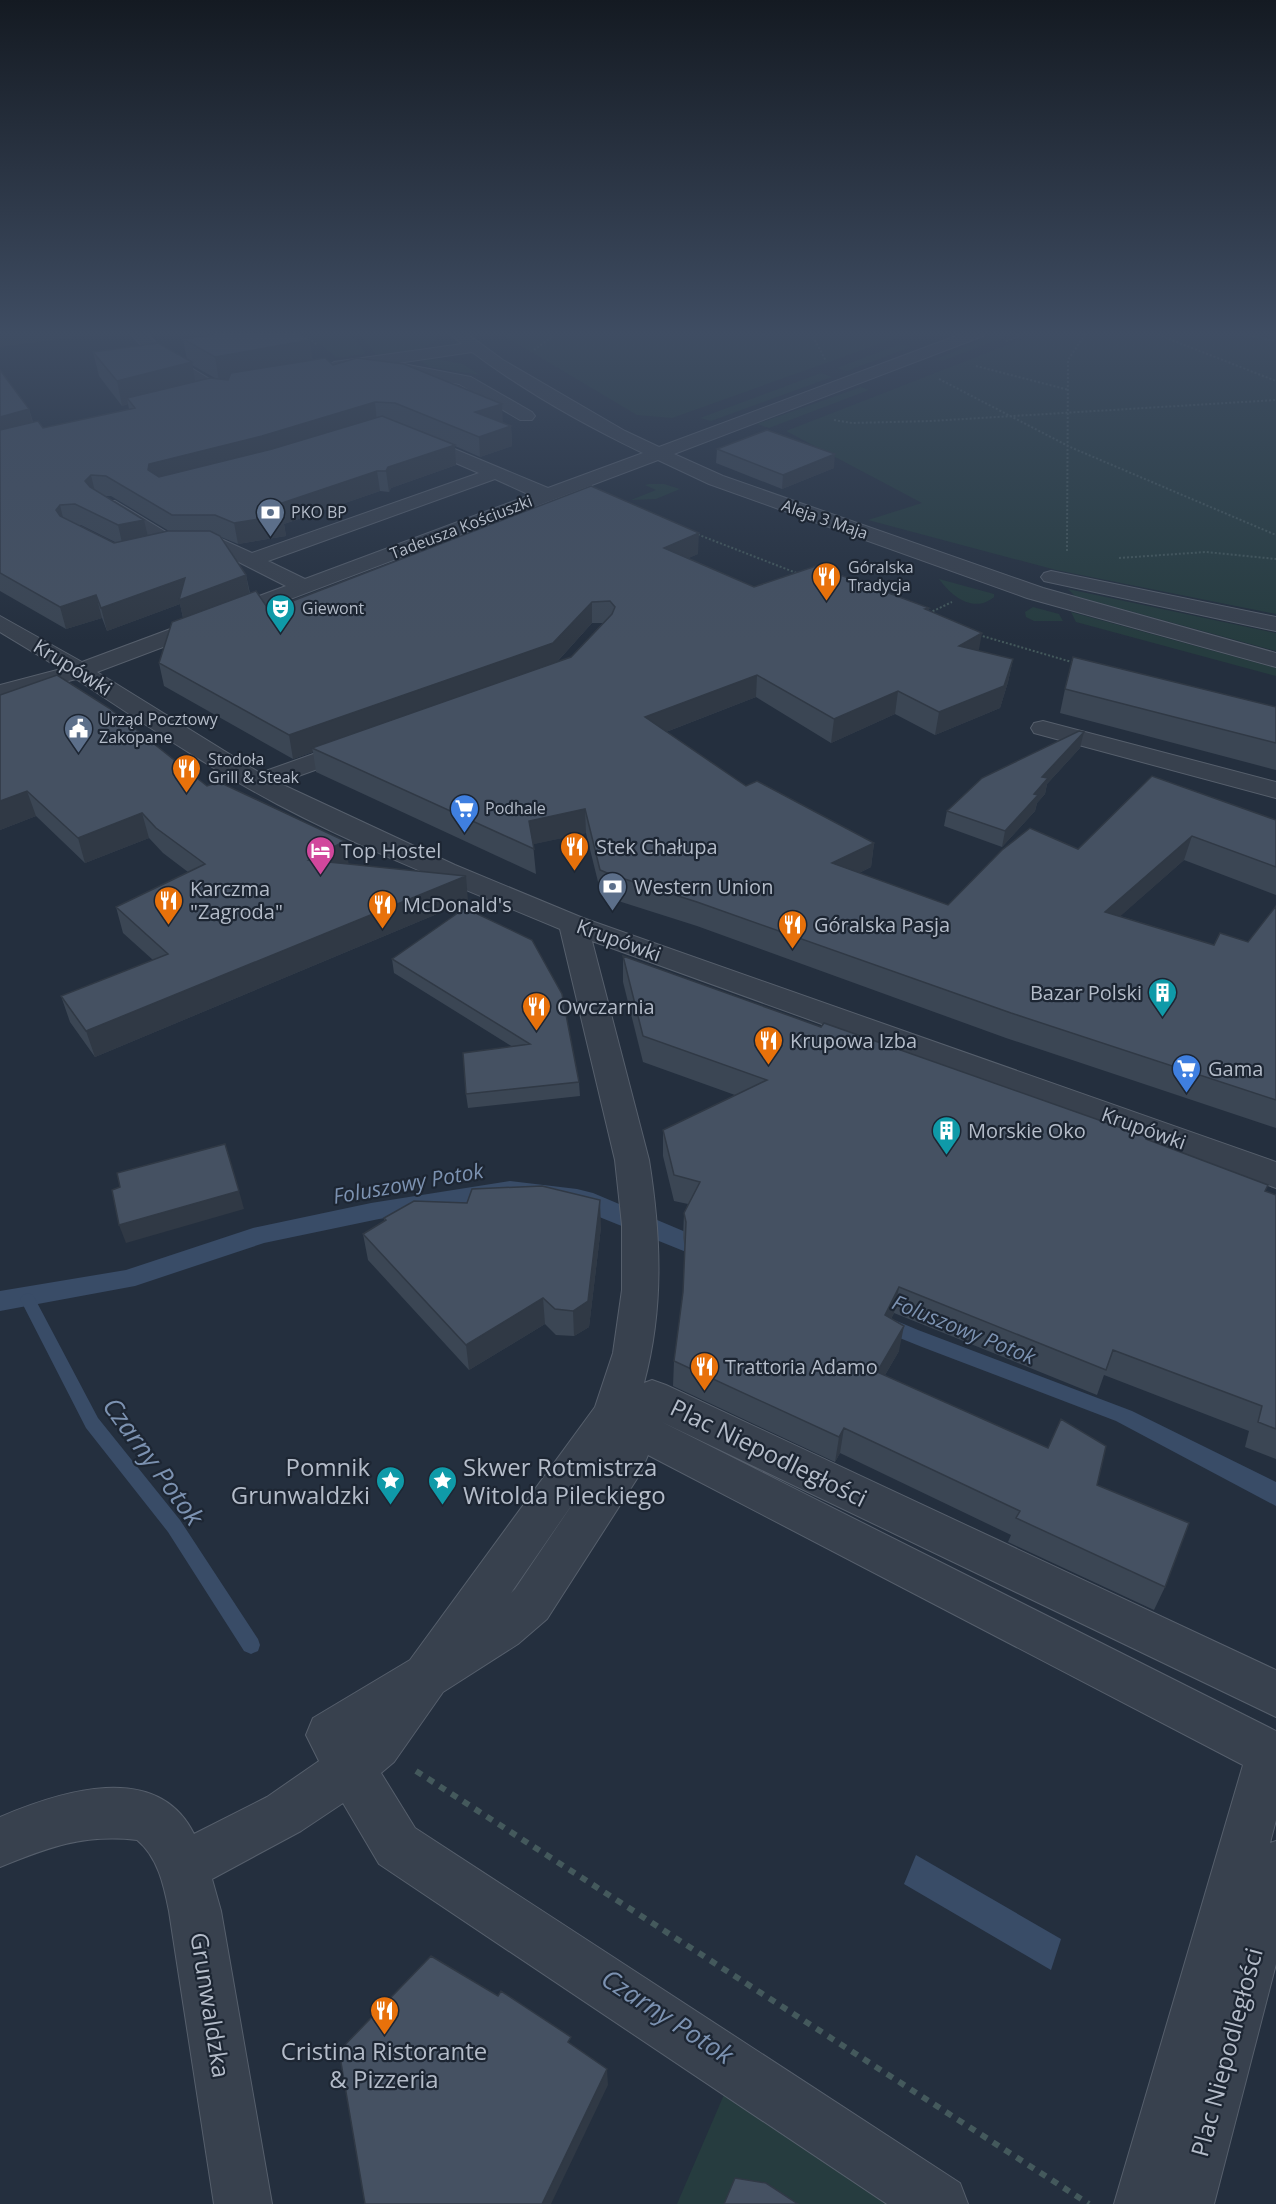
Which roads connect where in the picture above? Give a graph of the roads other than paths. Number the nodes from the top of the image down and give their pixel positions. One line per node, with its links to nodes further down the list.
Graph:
1 (408, 436): 5 (street)
2 (623, 436): 4 (street, Aleja 3 Maja)
3 (703, 436): 4 (street, Tadeusza Kościuszki)
4 (655, 454): 6 (street, Tadeusza Kościuszki); 9 (street, Aleja 3 Maja)
5 (495, 473): 6 (street); 11 (street)
6 (544, 494): 12 (street, Tadeusza Kościuszki)
7 (103, 502): 8 (street)
8 (172, 544): 10 (street); 11 (street)
9 (912, 548): 14 (street, Aleja 3 Maja); 15 (street, Aleja 3 Maja)
10 (141, 551)
11 (251, 560): 12 (street)
12 (305, 587): 16 (street, Tadeusza Kościuszki)
13 (0, 623): 16 (street, Krupówki)
14 (1276, 624)
15 (1276, 660)
16 (79, 671): 17 (street, Tadeusza Kościuszki); 20 (street, Krupówki)
17 (0, 692)
18 (1043, 728): 21 (street)
19 (379, 739): 20 (street)
20 (259, 782): 22 (street, Krupówki)
21 (1276, 790)
22 (573, 924): 23 (street, Krupówki); 24 (street)
23 (1276, 1175)
24 (624, 1423): 25 (street, Plac Niepodległości); 26 (street, Plac Niepodległości); 32 (street)
25 (1276, 1694)
26 (363, 1756): 29 (street); 31 (street, Plac Niepodległości)
27 (0, 1842): 29 (street, Grunwaldzka)
28 (1276, 1866): 33 (street, Plac Niepodległości)
29 (183, 1867): 30 (street, Grunwaldzka)
30 (243, 2204)
31 (939, 2204)
32 (1143, 2204)
33 (1185, 2204)

